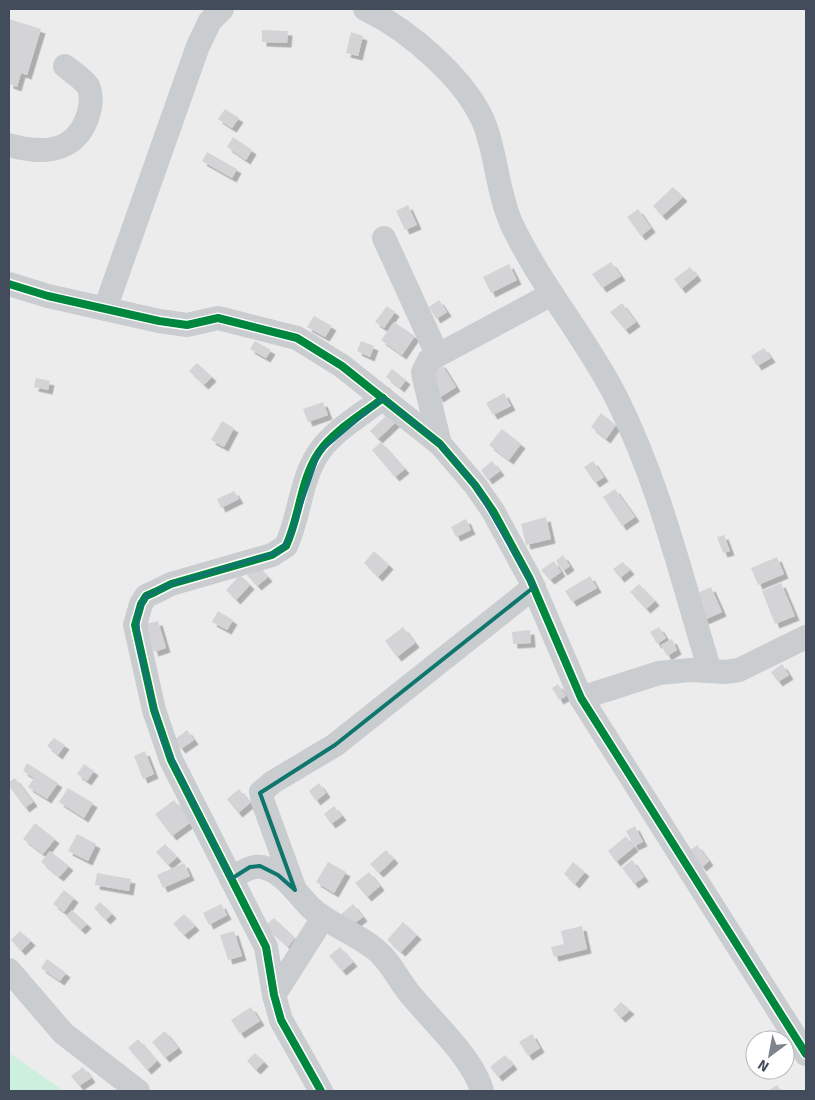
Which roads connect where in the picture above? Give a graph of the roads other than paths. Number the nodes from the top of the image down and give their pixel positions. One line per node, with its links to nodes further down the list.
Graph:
1 (222, 9): 8 (street)
2 (365, 9): 7 (street)
3 (65, 66): 4 (street)
4 (9, 145)
5 (384, 238): 9 (street)
6 (9, 284): 8 (street)
7 (552, 294): 9 (street); 14 (street)
8 (105, 309): 10 (street)
9 (437, 354): 11 (street)
10 (384, 398): 11 (street); 16 (street)
11 (440, 444): 12 (street)
12 (534, 588): 15 (street); 17 (street)
13 (806, 637): 14 (street)
14 (710, 672): 15 (street)
15 (581, 698): 21 (street)
16 (231, 879): 17 (street); 20 (street)
17 (295, 890): 18 (street)
18 (323, 918): 20 (street); 24 (street)
19 (9, 970): 22 (street)
20 (274, 995): 23 (street)
21 (806, 1054)
22 (138, 1091)
23 (321, 1091)
24 (482, 1091)

